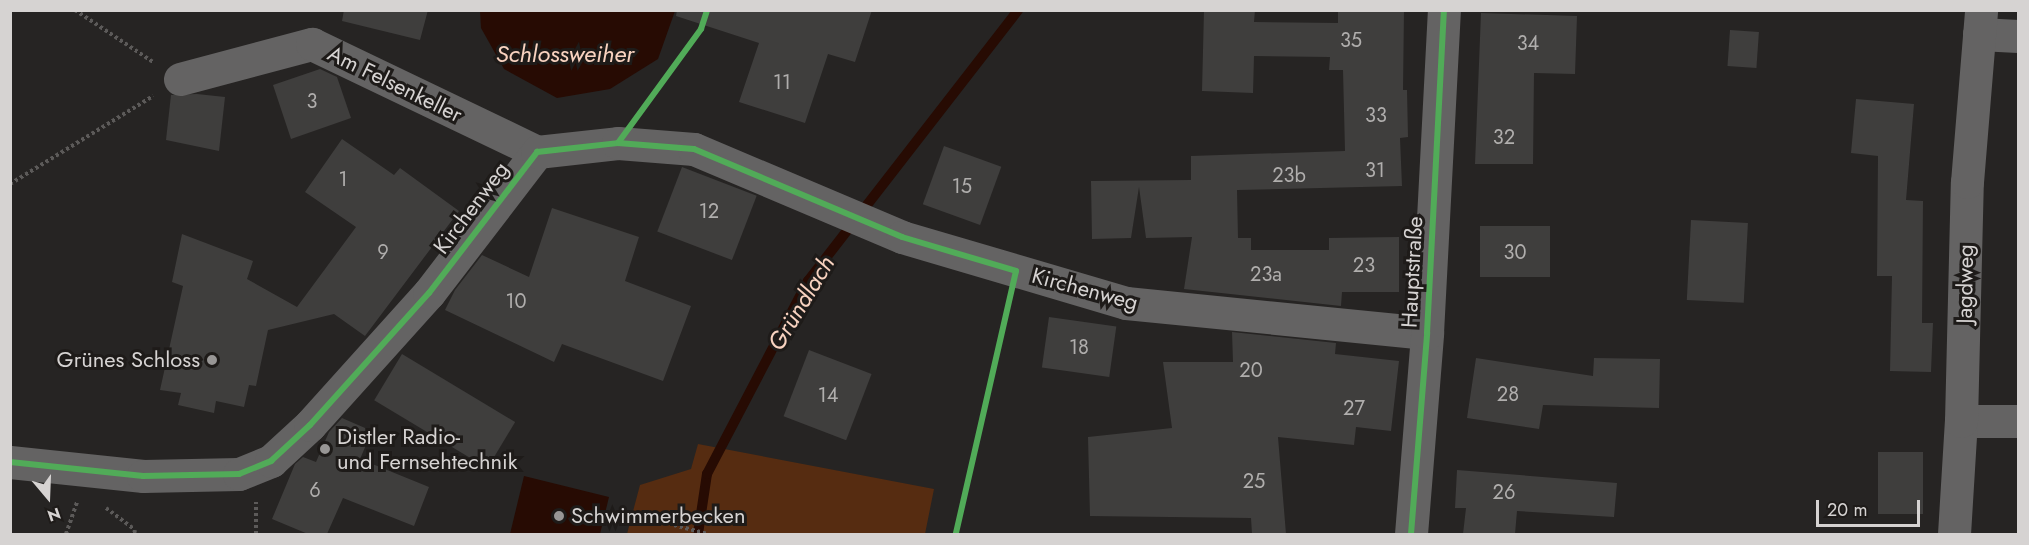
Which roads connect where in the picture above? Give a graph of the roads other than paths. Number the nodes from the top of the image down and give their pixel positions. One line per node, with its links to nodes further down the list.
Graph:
1 (1444, 10): 6 (street, Hauptstraße)
2 (1980, 22): 3 (street, Jagdweg); 7 (street, Jagdweg)
3 (2019, 36)
4 (180, 79): 5 (street, Am Felsenkeller)
5 (537, 152): 6 (street, Kirchenweg); 9 (street, Kirchenweg)
6 (1427, 333): 10 (street, Hauptstraße)
7 (1961, 421): 8 (street); 11 (street, Jagdweg)
8 (2019, 421)
9 (10, 462)
10 (1412, 534)
11 (1954, 534)

